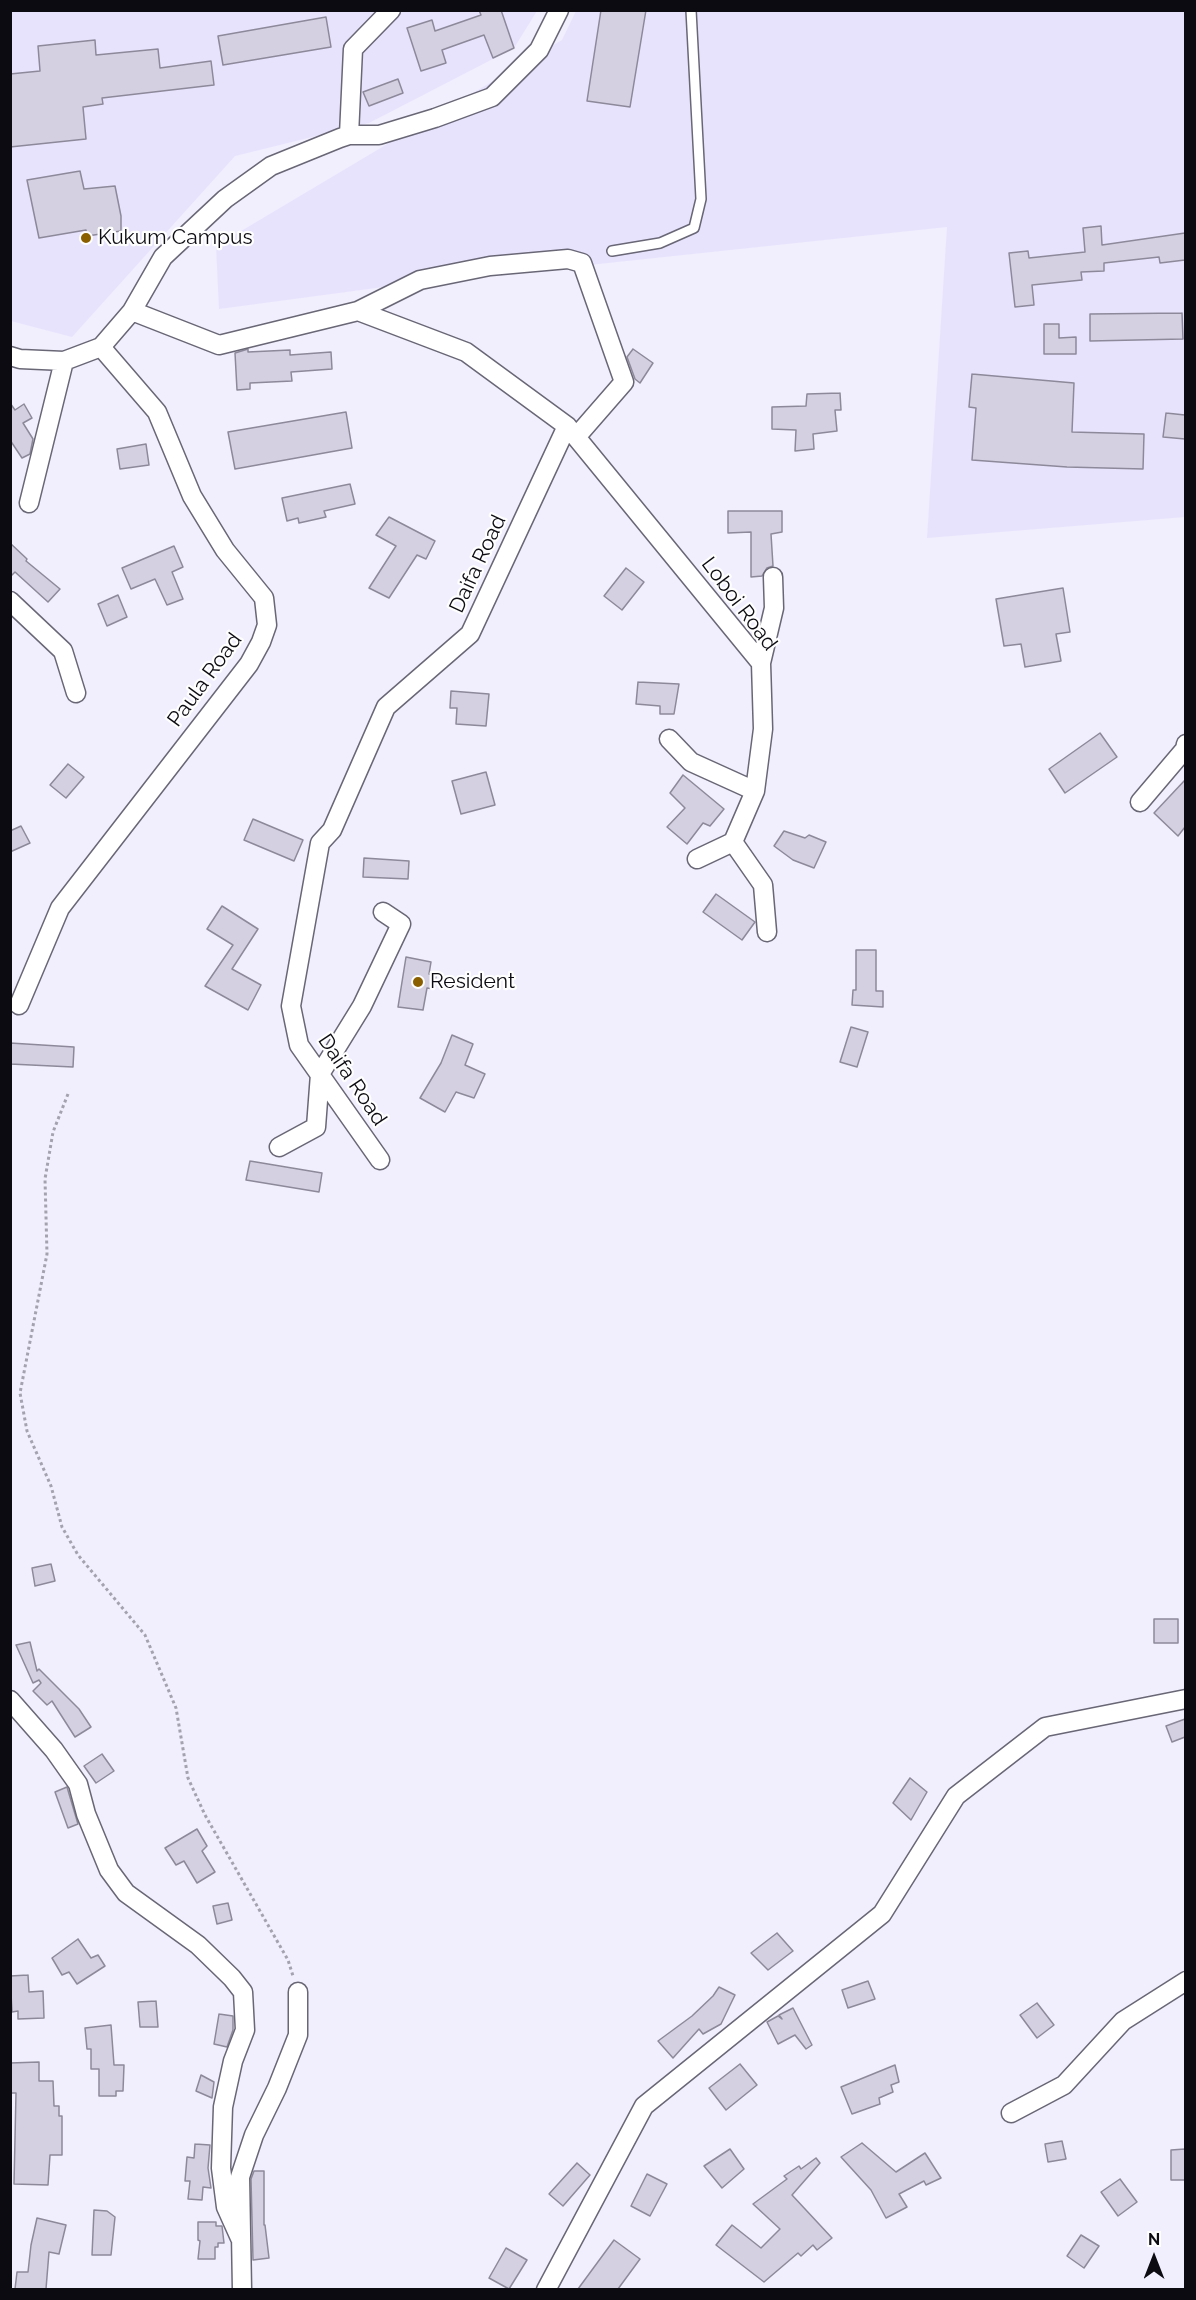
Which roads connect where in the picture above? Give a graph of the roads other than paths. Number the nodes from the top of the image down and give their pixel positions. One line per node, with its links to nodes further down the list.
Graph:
1 (391, 10): 4 (street)
2 (559, 10): 4 (street)
3 (692, 10): 5 (lane)
4 (349, 135): 6 (street)
5 (612, 251)
6 (132, 311): 7 (street); 8 (street)
7 (358, 312): 11 (street); 11 (street, Daifa Road)
8 (101, 347): 10 (street); 25 (street, Paula Road)
9 (10, 356): 10 (street)
10 (64, 361): 12 (street)
11 (572, 431): 15 (street, Loboi Road); 26 (street, Daifa Road)
12 (29, 503)
13 (773, 578): 15 (street)
14 (10, 601): 16 (street)
15 (761, 663): 19 (street, Loboi Road)
16 (76, 693)
17 (669, 739): 19 (street)
18 (1185, 744): 20 (street)
19 (755, 791): 21 (street, Loboi Road)
20 (1140, 802)
21 (733, 842): 22 (street); 24 (street)
22 (697, 859)
23 (383, 912): 26 (street)
24 (766, 932)
25 (19, 1005)
26 (320, 1074): 27 (street); 28 (street, Daifa Road)
27 (279, 1147)
28 (380, 1160)
29 (1185, 1699): 36 (street)
30 (10, 1700): 34 (street)
31 (1185, 1980): 33 (street)
32 (298, 1992): 34 (street)
33 (1011, 2114)
34 (240, 2238): 35 (street)
35 (242, 2289)
36 (546, 2289)

